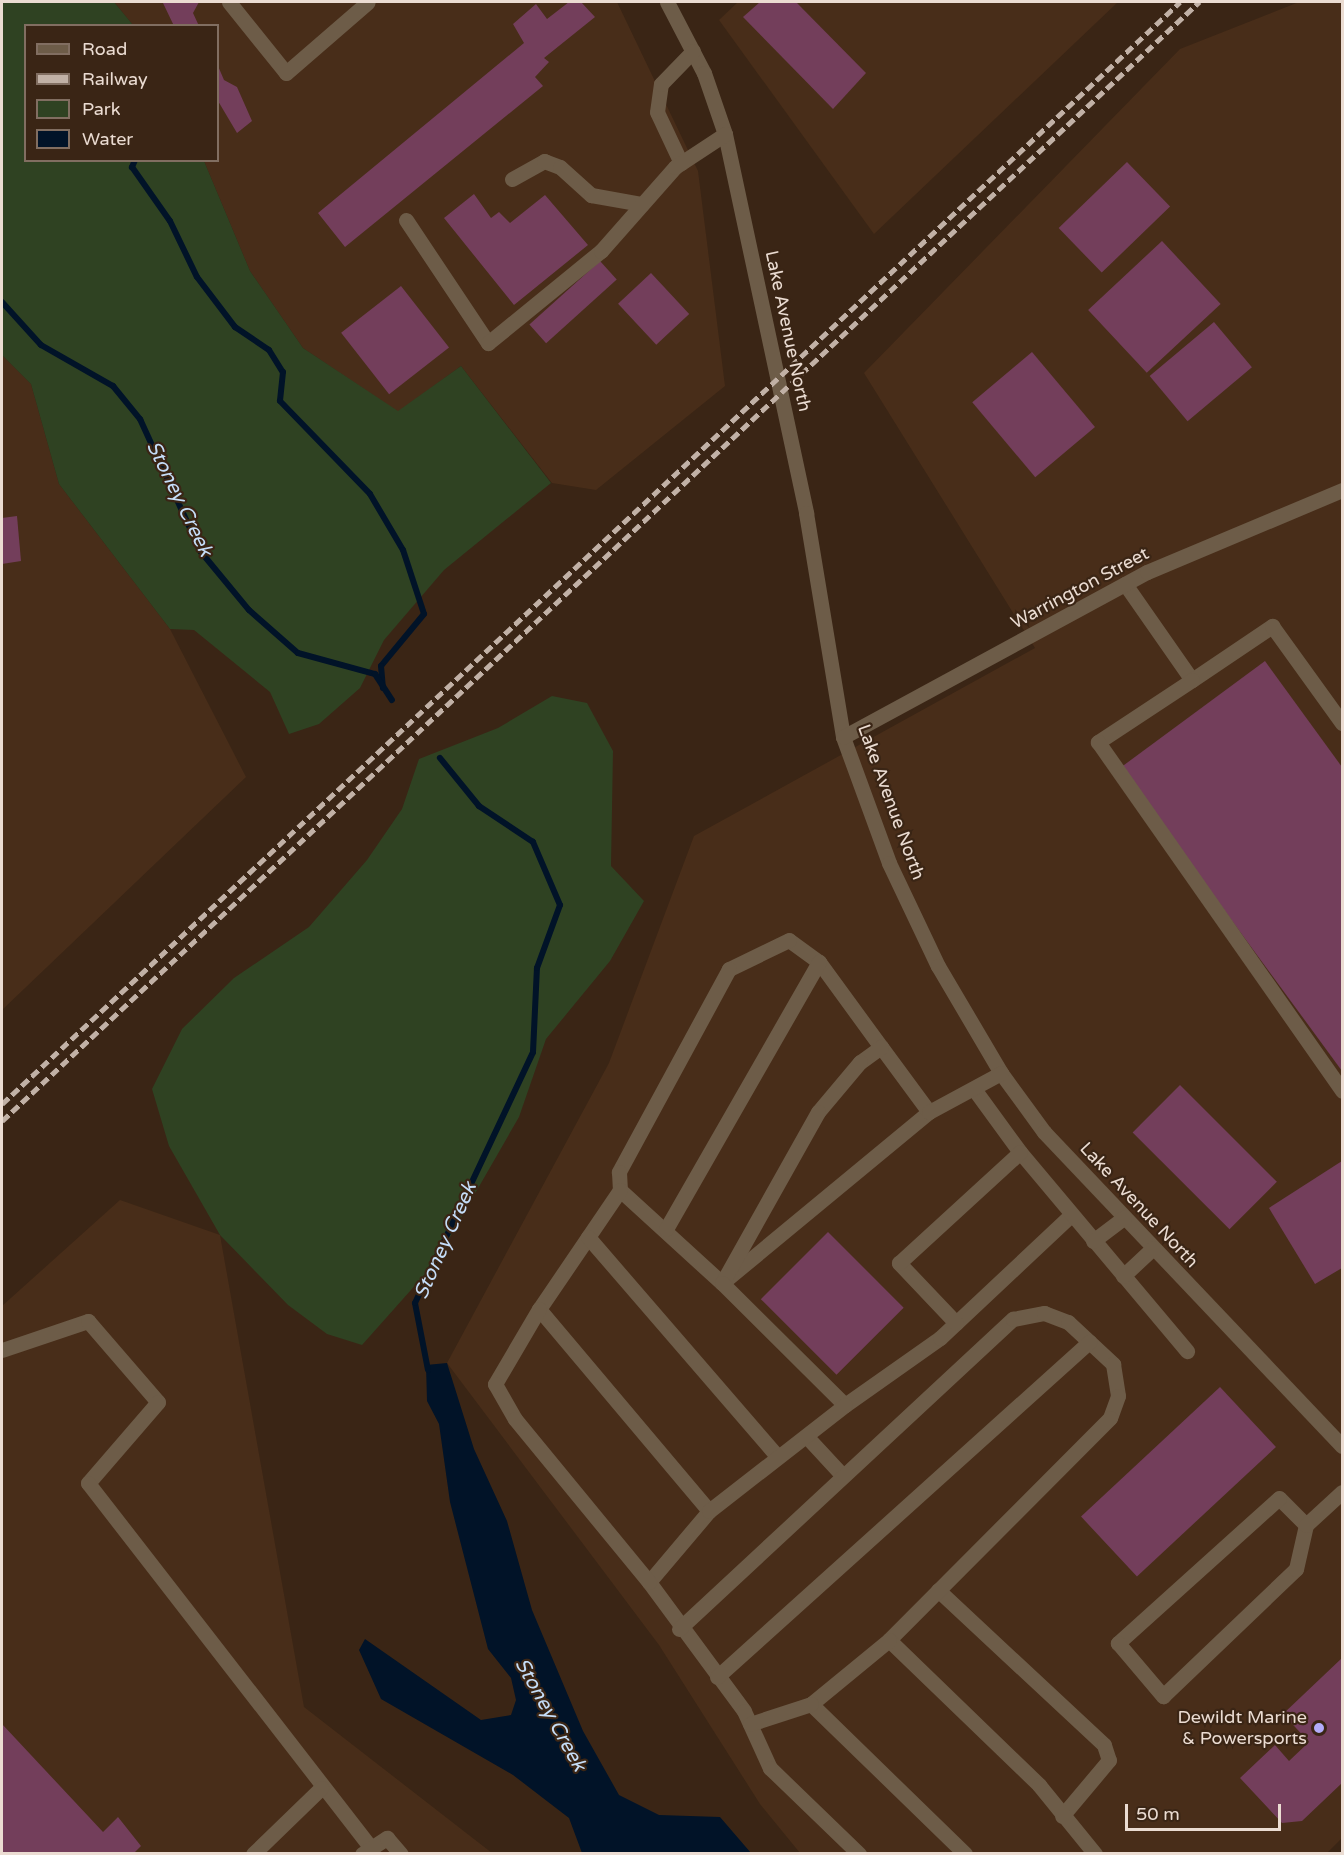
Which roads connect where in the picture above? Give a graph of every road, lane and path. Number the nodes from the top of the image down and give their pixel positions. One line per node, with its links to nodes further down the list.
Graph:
1 (229, 2): 2 (street)
2 (362, 3)
3 (674, 5): 4 (street, Lake Avenue North)
4 (693, 51): 5 (street, Lake Avenue North); 6 (street)
5 (725, 134): 6 (street); 14 (street, Lake Avenue North)
6 (681, 163): 8 (street)
7 (512, 179): 8 (street)
8 (642, 204): 9 (street)
9 (406, 220)
10 (1342, 490): 11 (street, Warrington Street)
11 (1125, 584): 12 (street); 14 (street, Warrington Street)
12 (1192, 680): 13 (street); 19 (street)
13 (1342, 723)
14 (843, 737): 17 (street, Lake Avenue North)
15 (819, 962): 16 (street); 22 (street); 25 (street)
16 (882, 1047): 20 (street); 30 (street)
17 (1001, 1072): 18 (street); 24 (street, Lake Avenue North)
18 (974, 1089): 20 (street); 21 (street)
19 (1342, 1091)
20 (929, 1112): 30 (street)
21 (1020, 1152): 23 (street); 32 (street)
22 (620, 1190): 25 (street); 26 (street)
23 (1071, 1215): 27 (street); 32 (street)
24 (1124, 1218): 27 (street); 28 (street, Lake Avenue North)
25 (666, 1229): 30 (street)
26 (588, 1237): 31 (street); 39 (street)
27 (1093, 1241): 29 (street)
28 (1152, 1248): 29 (street); 38 (street, Lake Avenue North)
29 (1123, 1276): 35 (street)
30 (722, 1283): 36 (street)
31 (539, 1309): 42 (street); 44 (street)
32 (956, 1323): 36 (street)
33 (1089, 1342): 40 (street); 45 (street); 48 (street)
34 (2, 1350): 51 (street)
35 (1187, 1351)
36 (845, 1405): 37 (street)
37 (807, 1437): 39 (street); 40 (street)
38 (1342, 1446)
39 (777, 1456): 42 (street)
40 (843, 1476): 46 (street)
41 (1342, 1492): 43 (street)
42 (709, 1511): 44 (street)
43 (1306, 1525): 43 (street)
44 (649, 1582): 46 (street)
45 (938, 1590): 47 (street); 52 (street)
46 (679, 1629): 48 (street)
47 (889, 1640): 49 (street); 52 (street)
48 (717, 1677): 50 (street)
49 (811, 1704): 50 (street); 57 (street)
50 (750, 1724): 56 (street)
51 (321, 1788): 53 (street); 54 (street)
52 (1062, 1816): 58 (street)
53 (367, 1851): 55 (street)
54 (253, 1854)
55 (400, 1854)
56 (859, 1854)
57 (965, 1854)
58 (1095, 1854)

